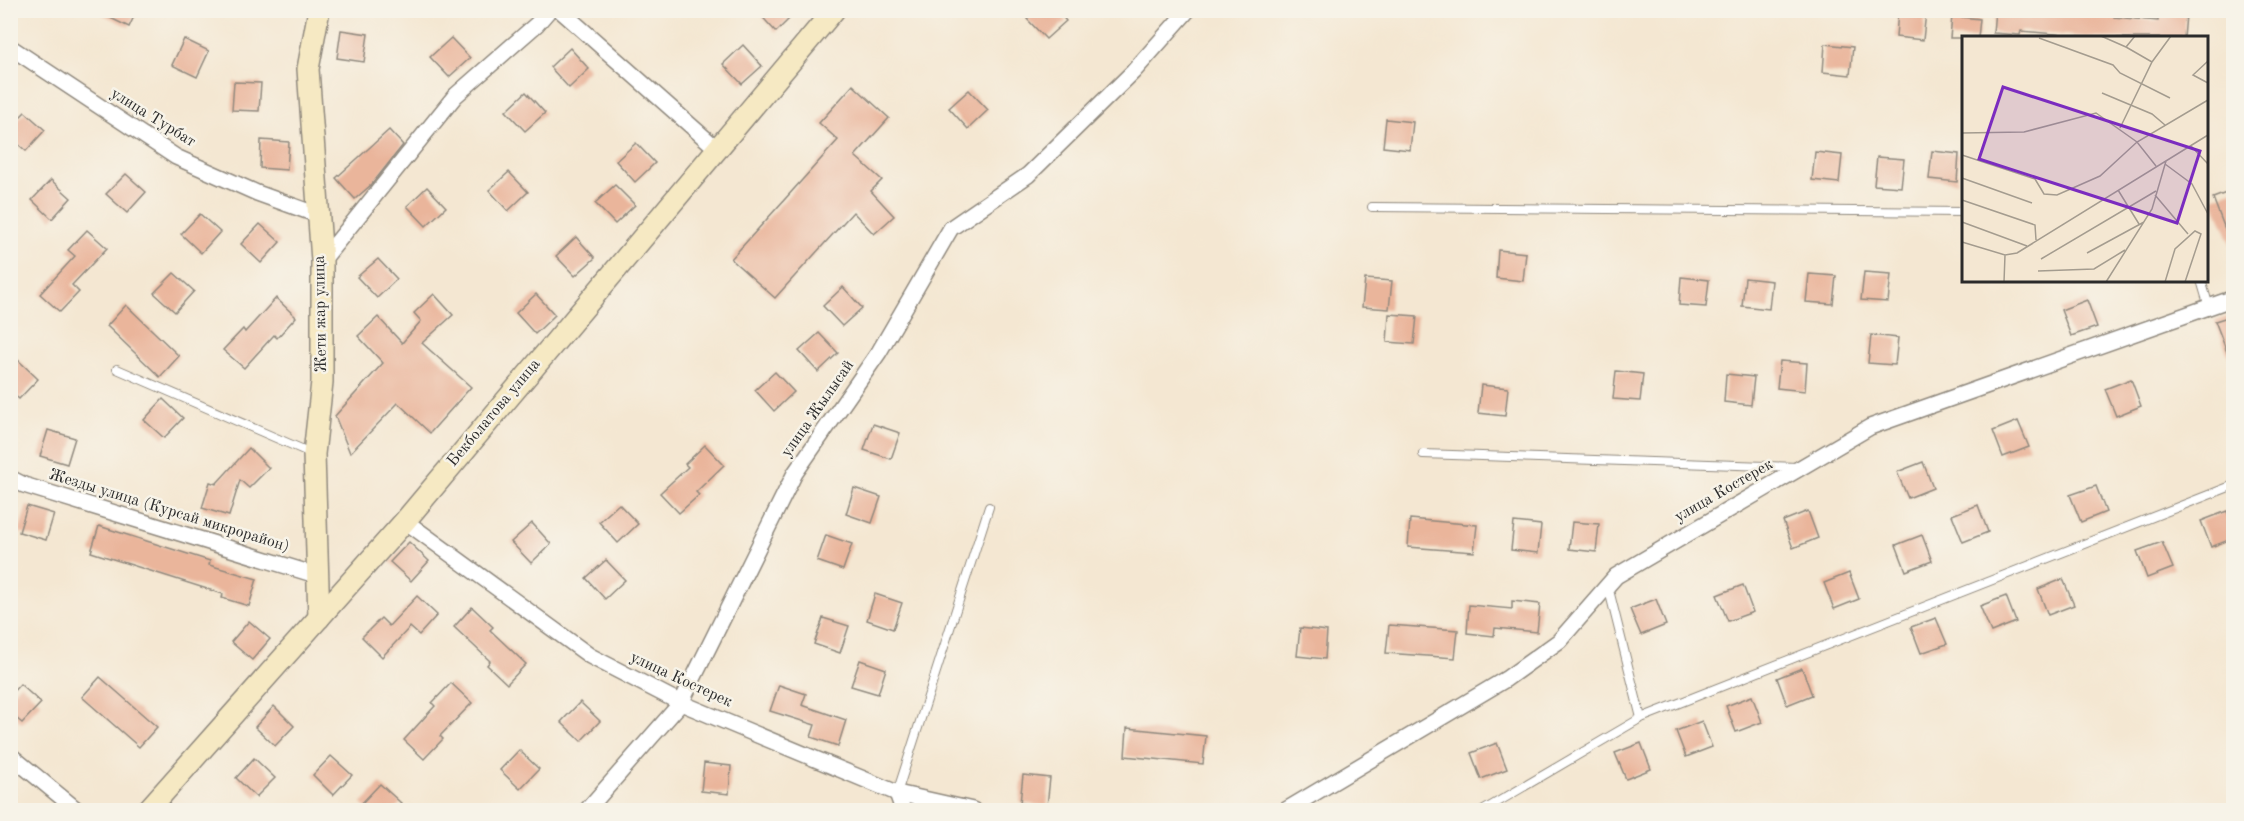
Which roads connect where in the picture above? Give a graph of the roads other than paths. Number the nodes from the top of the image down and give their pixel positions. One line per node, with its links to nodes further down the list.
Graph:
1 (319, 10): 10 (street, Жети жар улица)
2 (549, 10): 11 (street)
3 (560, 10): 7 (street)
4 (834, 10): 7 (street, Бекболатова улица)
5 (1188, 10): 26 (street, улица Жылысай)
6 (10, 47): 10 (street, улица Турбат)
7 (716, 148): 22 (street, Бекболатова улица)
8 (1372, 207): 9 (lane)
9 (1962, 212)
10 (318, 215): 11 (street, Жети жар улица)
11 (322, 261): 16 (street, Жети жар улица)
12 (2202, 282): 14 (lane)
13 (2234, 298): 14 (street, улица Костерек)
14 (2209, 307): 18 (street, улица Костерек)
15 (117, 369): 16 (lane)
16 (314, 454): 23 (street, Жети жар улица)
17 (1423, 454): 18 (lane)
18 (1802, 467): 24 (street, улица Костерек)
19 (10, 478): 23 (street, Жезды улица (Курсай микрорайон))
20 (2234, 485): 27 (lane)
21 (989, 507): 29 (lane)
22 (405, 521): 25 (street, Бекболатова улица); 26 (street, улица Костерек)
23 (319, 576): 25 (street, Жети жар улица)
24 (1608, 586): 27 (lane); 35 (street, улица Костерек)
25 (319, 618): 31 (street, Бекболатова улица)
26 (681, 703): 29 (street, улица Костерек); 32 (street, улица Жылысай)
27 (1641, 718): 36 (lane)
28 (10, 755): 30 (street)
29 (897, 793): 33 (street); 34 (street, улица Костерек)
30 (77, 810)
31 (148, 810)
32 (587, 810)
33 (903, 810)
34 (973, 810)
35 (1286, 810)
36 (1484, 810)

